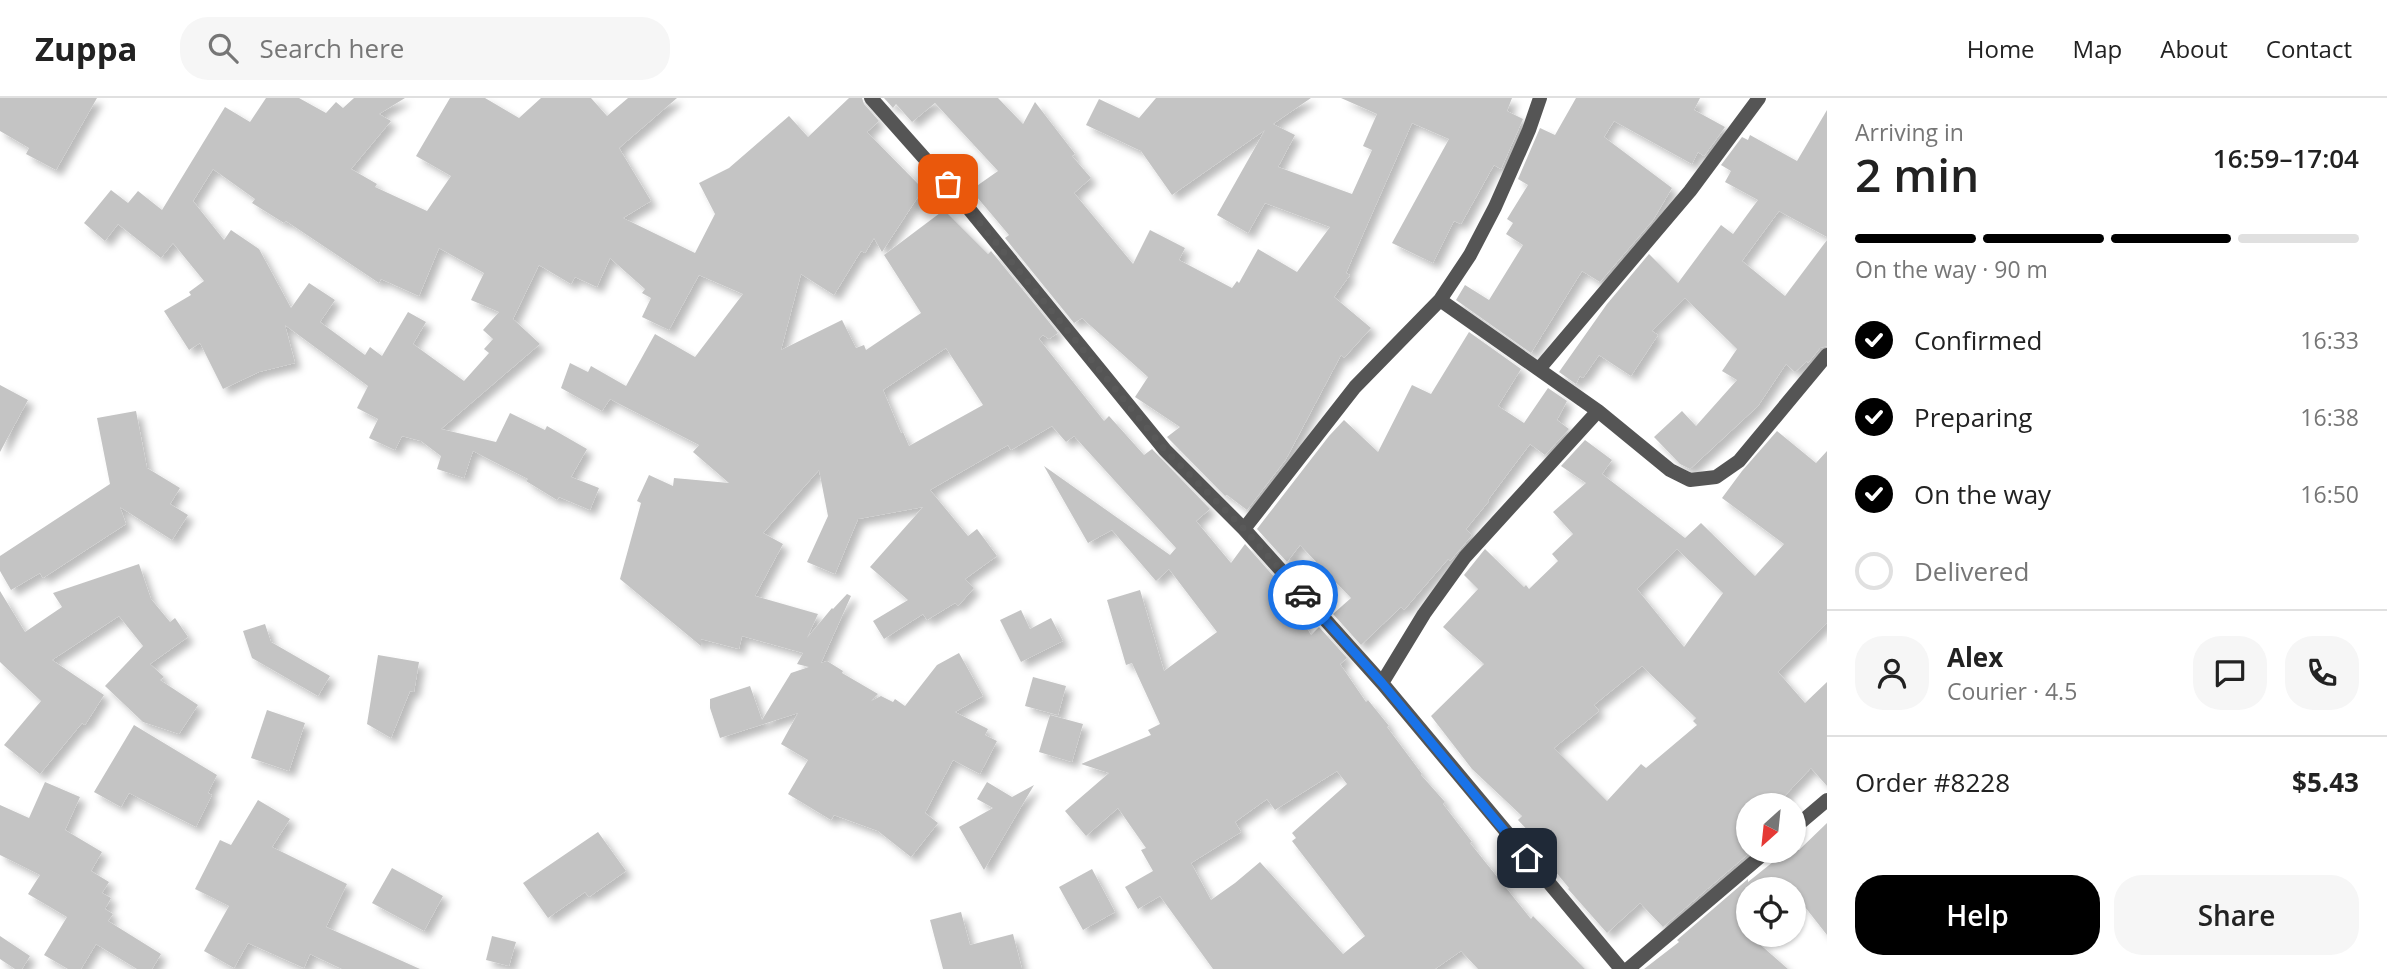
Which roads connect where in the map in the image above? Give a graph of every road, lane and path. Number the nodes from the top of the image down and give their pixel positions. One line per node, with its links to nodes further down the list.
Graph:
1 (1540, 98): 4 (street)
2 (1759, 98): 6 (street)
3 (877, 100): 8 (street)
4 (1440, 300): 6 (street); 8 (street)
5 (1827, 355): 7 (street)
6 (1539, 369): 7 (street)
7 (1598, 411): 9 (street)
8 (1244, 529): 9 (street)
9 (1382, 683): 13 (street)
10 (1827, 800): 11 (street)
11 (1806, 818)
12 (1753, 863): 14 (street)
13 (1621, 969)
14 (1628, 969)

